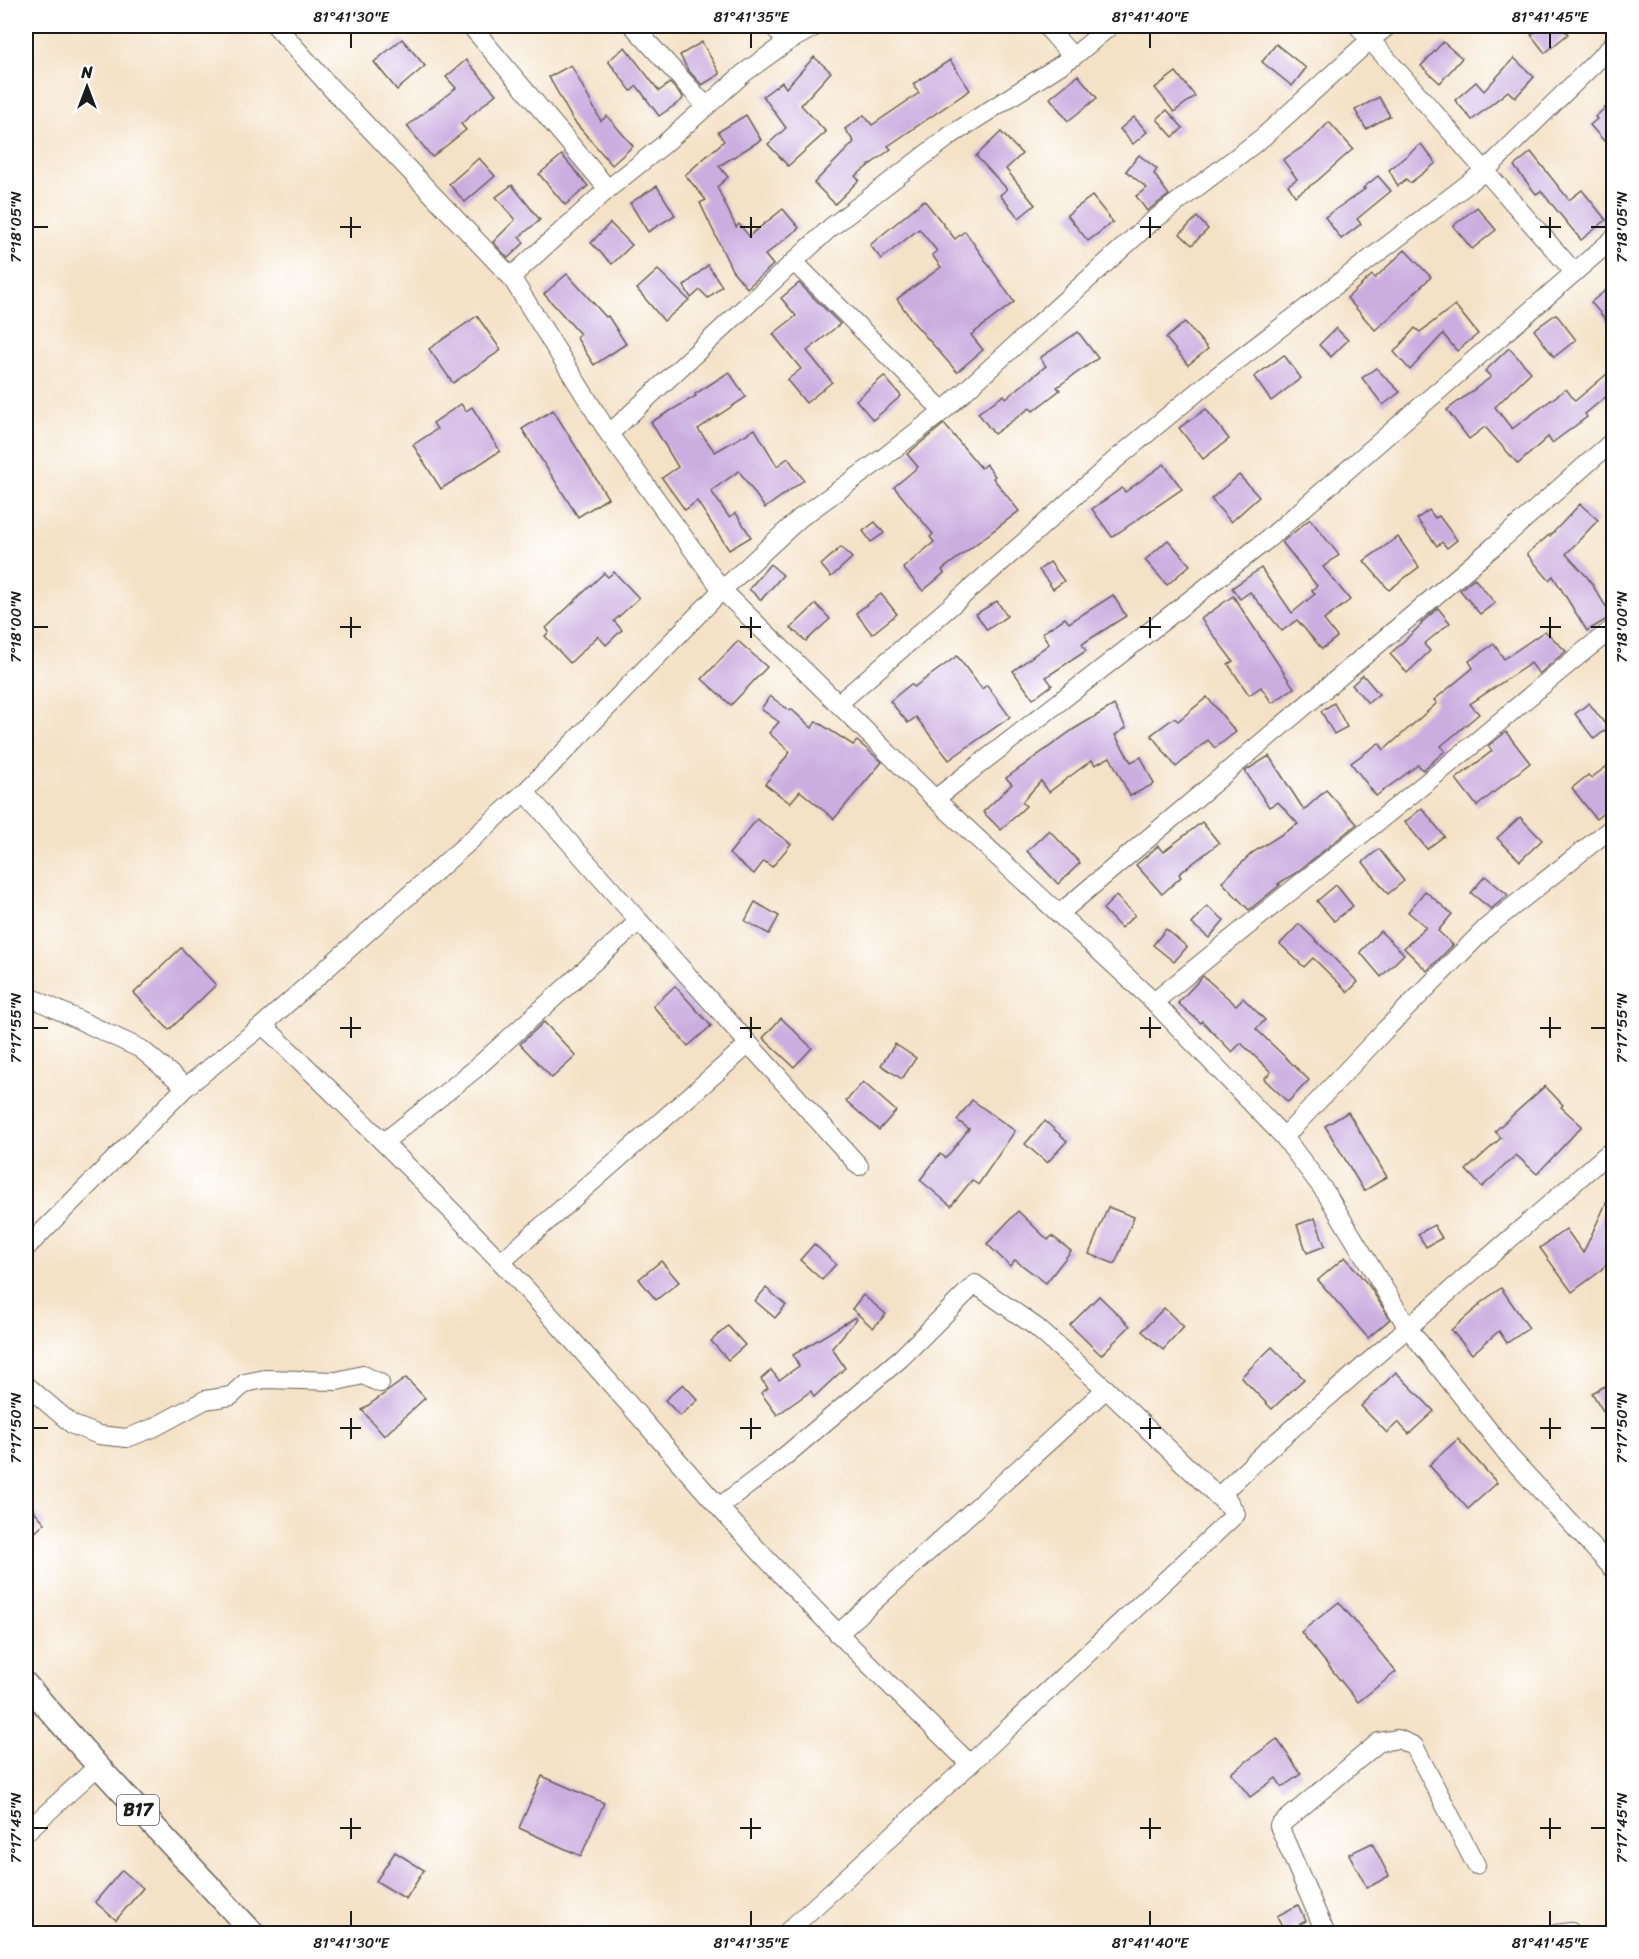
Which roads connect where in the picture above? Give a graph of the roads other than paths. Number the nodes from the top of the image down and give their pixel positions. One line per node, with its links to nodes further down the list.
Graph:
1 (276, 26): 19 (street)
2 (471, 26): 15 (street)
3 (633, 26): 13 (street)
4 (772, 26): 10 (street)
5 (816, 26): 10 (street)
6 (1046, 26): 12 (street)
7 (1110, 26): 12 (street)
8 (1388, 26): 9 (street)
9 (1364, 33): 14 (street); 20 (street)
10 (787, 42): 13 (street)
11 (1614, 44): 14 (street)
12 (1073, 57): 17 (street)
13 (706, 106): 15 (street)
14 (1486, 170): 18 (street); 25 (street)
15 (608, 189): 19 (street)
16 (1614, 238): 18 (street)
17 (794, 262): 20 (street); 21 (street)
18 (1574, 272): 27 (street)
19 (511, 278): 21 (street)
20 (942, 411): 23 (street)
21 (609, 434): 23 (street)
22 (1614, 440): 29 (street)
23 (722, 590): 25 (street); 26 (street)
24 (1614, 627): 32 (street)
25 (838, 704): 27 (street)
26 (525, 792): 30 (street); 33 (street)
27 (935, 799): 29 (street)
28 (1614, 826): 36 (street)
29 (1060, 913): 32 (street)
30 (639, 921): 34 (street); 37 (street)
31 (26, 995): 35 (street)
32 (1154, 1002): 36 (street)
33 (263, 1025): 35 (street); 37 (street)
34 (749, 1044): 39 (street); 41 (street)
35 (186, 1087): 40 (street)
36 (1284, 1137): 42 (street)
37 (384, 1142): 41 (street)
38 (1614, 1148): 42 (street)
39 (859, 1166)
40 (26, 1248)
41 (501, 1262): 46 (street)
42 (1408, 1328): 47 (street); 48 (street)
43 (380, 1383): 44 (street)
44 (26, 1385)
45 (1106, 1389): 46 (street); 47 (street); 49 (street)
46 (719, 1507): 49 (street)
47 (1236, 1514): 51 (street)
48 (1614, 1570)
49 (838, 1634): 51 (street)
50 (26, 1684): 52 (main road, B17)
51 (970, 1764): 56 (street)
52 (98, 1767): 53 (street); 55 (main road, B17)
53 (26, 1832)
54 (1476, 1865): 57 (street)
55 (254, 1934)
56 (785, 1934)
57 (1326, 1934)
58 (1556, 1934): 59 (street)
59 (1572, 1934)

